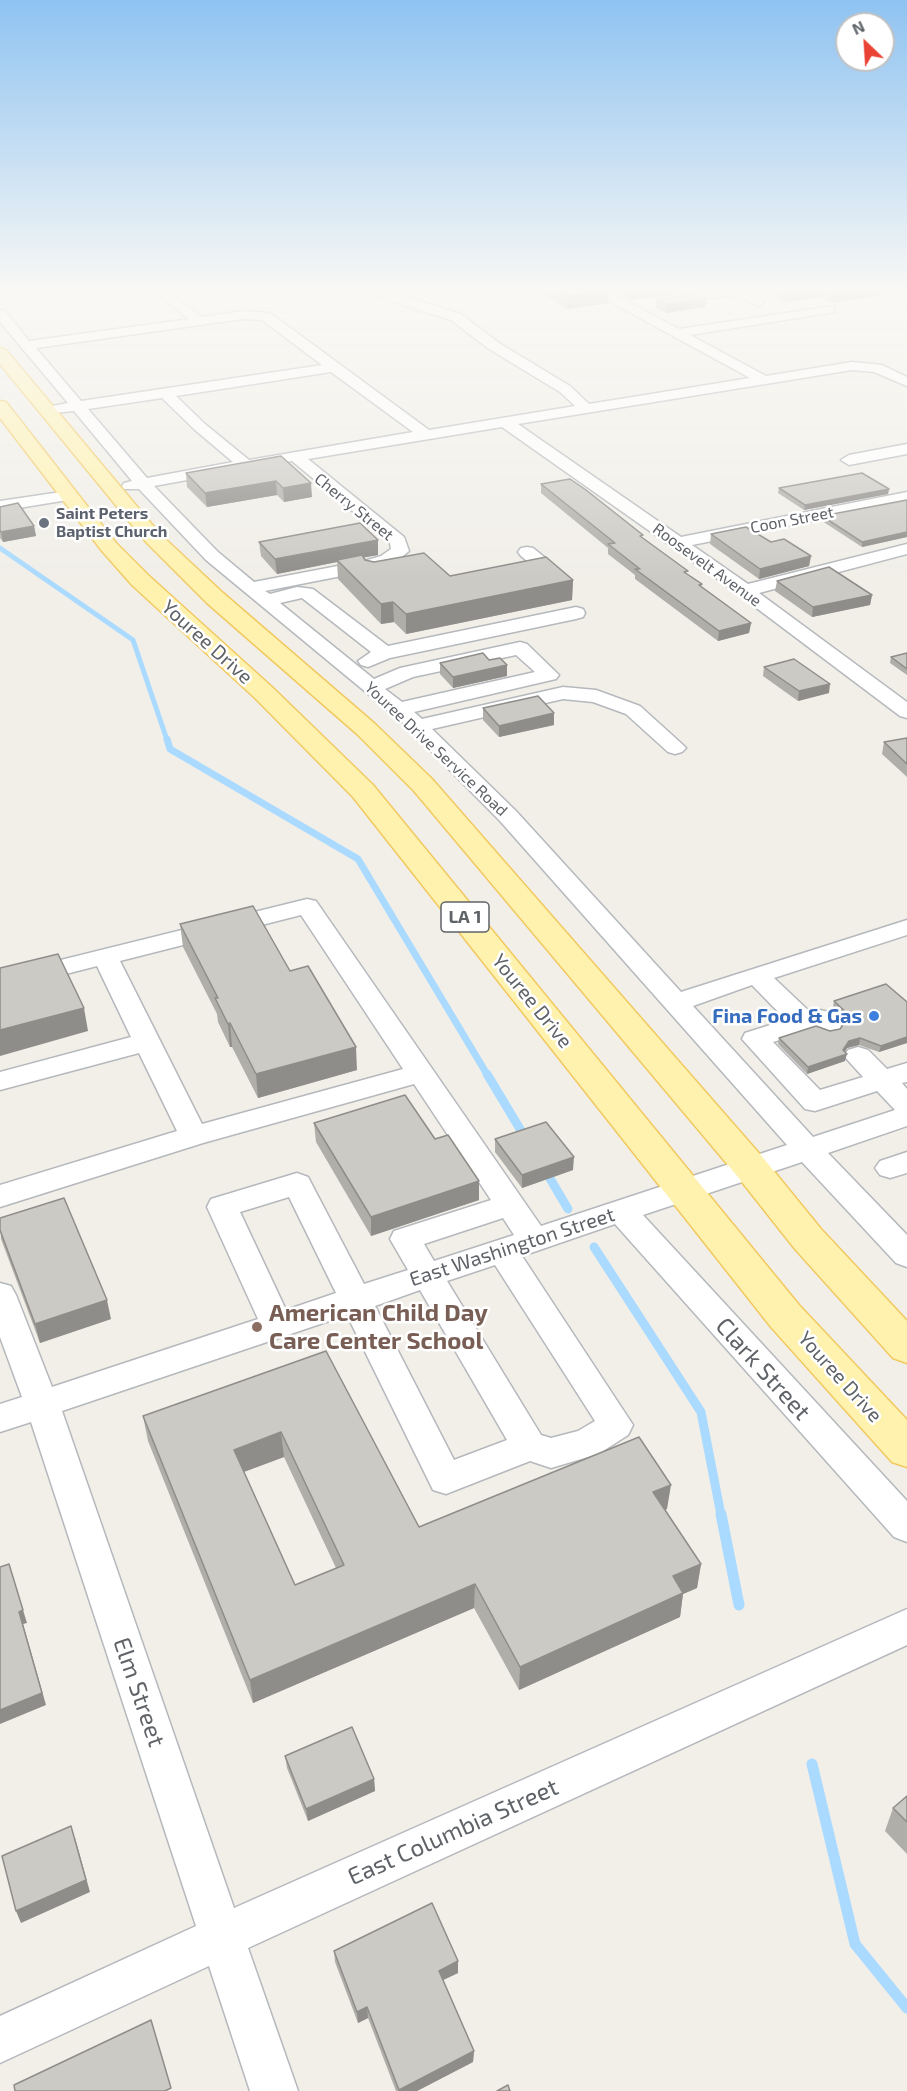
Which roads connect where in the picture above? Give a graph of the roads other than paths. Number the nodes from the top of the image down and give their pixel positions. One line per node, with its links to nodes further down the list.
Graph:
1 (27, 387): 10 (main road, Youree Drive / LA 1)
2 (62, 387): 8 (street, Youree Drive Service Road)
3 (207, 387): 7 (street)
4 (361, 387): 13 (street)
5 (561, 387): 9 (street)
6 (728, 387): 9 (street)
7 (165, 393): 8 (street); 17 (street)
8 (79, 406): 10 (street); 18 (street, Youree Drive Service Road)
9 (586, 409): 12 (street)
10 (47, 411): 19 (main road, Youree Drive / LA 1)
11 (3, 413): 20 (main road, Youree Drive / LA 1)
12 (505, 422): 13 (street); 23 (street, Roosevelt Avenue)
13 (426, 435): 15 (street)
14 (907, 449): 16 (street)
15 (296, 456): 17 (street); 30 (street, Cherry Street)
16 (849, 460)
17 (246, 465): 18 (street)
18 (143, 484): 19 (street); 30 (street, Youree Drive Service Road)
19 (111, 489): 20 (main road); 59 (main road, Youree Drive / LA 1)
20 (68, 496): 22 (street); 60 (main road, Youree Drive / LA 1)
21 (907, 497): 23 (street, Coon Street)
22 (0, 506)
23 (677, 543): 28 (street, Roosevelt Avenue)
24 (907, 549): 28 (street)
25 (527, 552): 27 (street)
26 (407, 568): 29 (street)
27 (520, 570)
28 (744, 591): 38 (street, Roosevelt Avenue)
29 (304, 592): 30 (street); 32 (street)
30 (258, 594): 33 (street, Youree Drive Service Road)
31 (576, 613): 32 (street)
32 (384, 653): 33 (street)
33 (346, 666): 35 (street, Youree Drive Service Road)
34 (407, 672): 35 (street); 36 (street); 37 (street)
35 (372, 687): 40 (street, Youree Drive Service Road)
36 (485, 689): 37 (street); 39 (street)
37 (434, 701): 40 (street)
38 (903, 705)
39 (503, 706): 41 (street); 42 (street)
40 (398, 709): 41 (street, Youree Drive Service Road)
41 (417, 726): 47 (street, Youree Drive Service Road)
42 (675, 748)
43 (907, 927): 45 (street)
44 (105, 957): 46 (street); 48 (street); 51 (street)
45 (756, 975): 47 (street); 50 (street)
46 (0, 983)
47 (675, 1003): 52 (street, Youree Drive Service Road)
48 (146, 1042): 54 (street); 57 (street)
49 (858, 1056): 53 (street)
50 (779, 1064): 52 (street); 53 (street)
51 (421, 1073): 57 (street); 62 (street)
52 (741, 1076): 58 (street, Youree Drive Service Road)
53 (895, 1076): 55 (street)
54 (0, 1081)
55 (907, 1105)
56 (907, 1116): 58 (street)
57 (194, 1136): 61 (street)
58 (807, 1149): 59 (street); 66 (street)
59 (751, 1168): 60 (street, East Washington Street); 71 (main road, Youree Drive / LA 1)
60 (683, 1190): 63 (street, East Washington Street); 75 (main road, Youree Drive / LA 1)
61 (0, 1196)
62 (510, 1205): 64 (street); 67 (street)
63 (621, 1211): 64 (street, East Washington Street); 76 (street, Clark Street)
64 (534, 1240): 65 (street, East Washington Street)
65 (502, 1251): 67 (street, East Washington Street); 74 (street)
66 (907, 1255)
67 (427, 1276): 69 (street, East Washington Street); 74 (street)
68 (0, 1295): 72 (street, Elm Street)
69 (357, 1299): 70 (street, East Washington Street); 70 (street); 74 (street)
70 (276, 1326): 72 (street, East Washington Street)
71 (907, 1347)
72 (42, 1404): 73 (street, East Washington Street); 78 (street, Elm Street)
73 (0, 1418)
74 (529, 1446)
75 (907, 1449)
76 (907, 1526)
77 (907, 1626): 78 (street, East Columbia Street)
78 (222, 1937): 79 (street, East Columbia Street); 80 (street, Elm Street)
79 (0, 2040)
80 (274, 2091)

